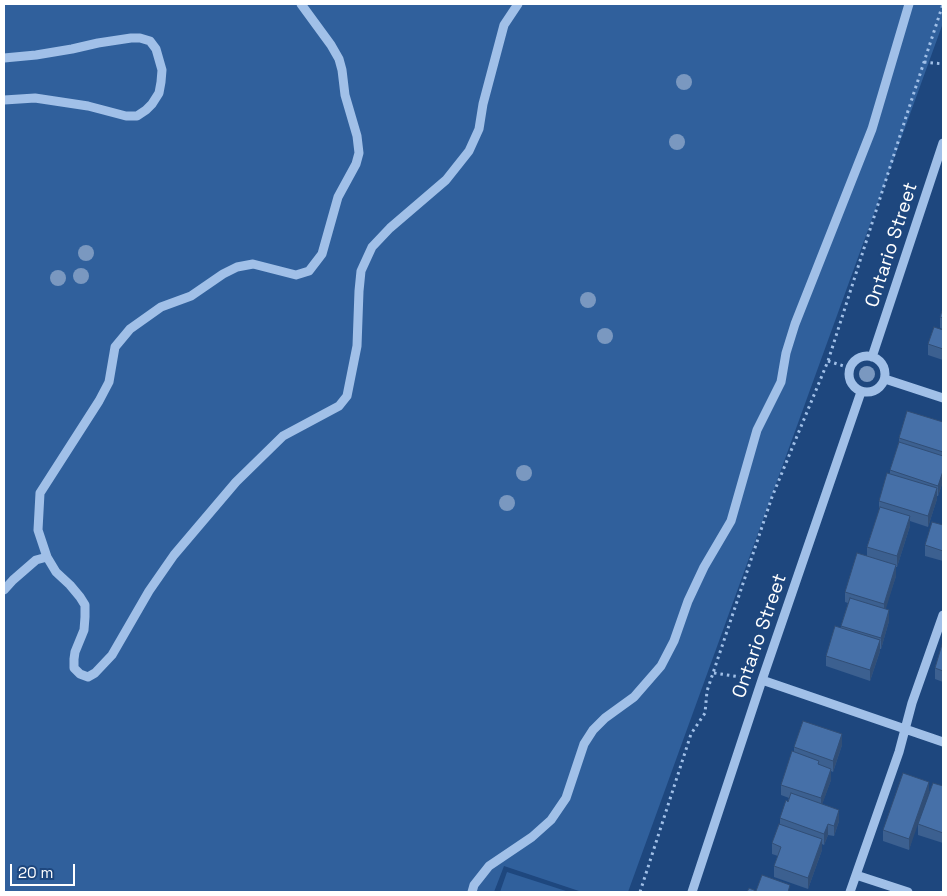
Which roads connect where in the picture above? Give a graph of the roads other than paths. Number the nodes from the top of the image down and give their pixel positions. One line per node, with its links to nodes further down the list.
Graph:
1 (301, 4): 11 (street)
2 (518, 4): 11 (street)
3 (909, 4): 18 (street)
4 (4, 58): 5 (street)
5 (4, 100)
6 (943, 143): 7 (street, Ontario Street)
7 (872, 357): 8 (street); 9 (street)
8 (885, 380): 9 (street); 10 (street)
9 (861, 392): 14 (street, Ontario Street)
10 (943, 398)
11 (47, 557): 12 (street)
12 (4, 590)
13 (943, 615): 15 (street)
14 (762, 680): 15 (street); 19 (street, Ontario Street)
15 (905, 730): 16 (street); 17 (street)
16 (943, 742)
17 (856, 875): 20 (street); 21 (street)
18 (472, 892)
19 (692, 892)
20 (850, 892)
21 (908, 892)

